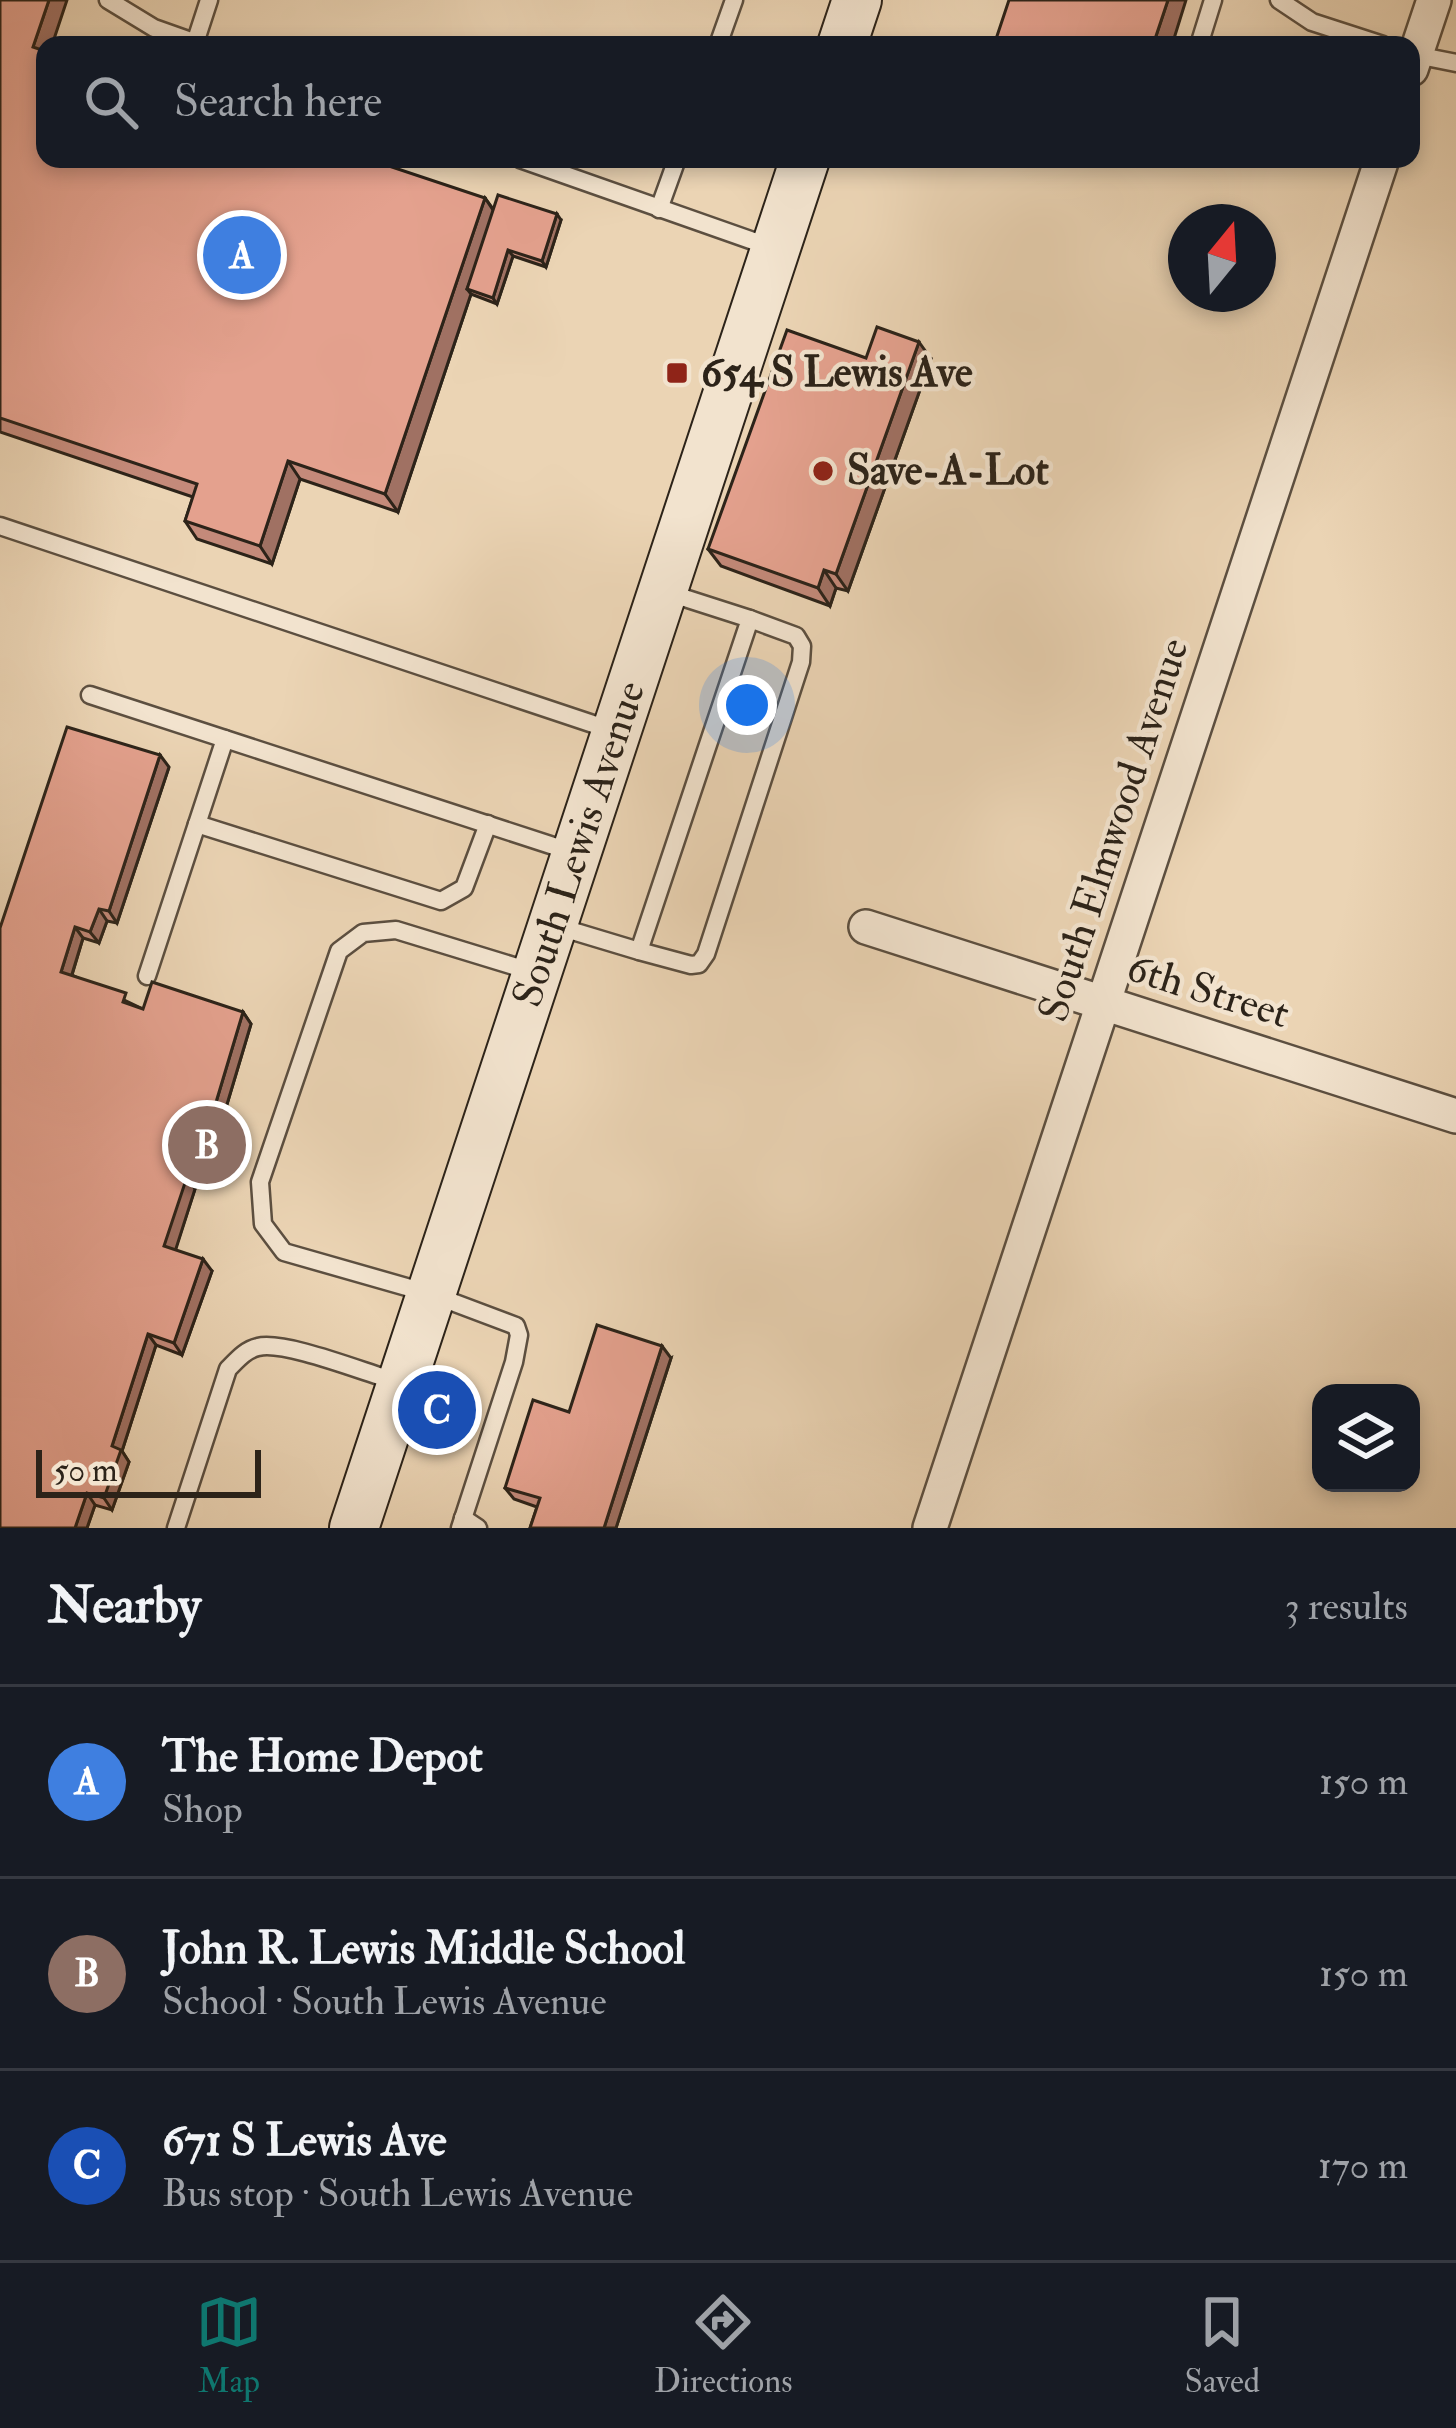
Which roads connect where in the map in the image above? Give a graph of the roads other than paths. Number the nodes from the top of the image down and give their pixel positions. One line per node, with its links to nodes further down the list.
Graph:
1 (209, 0): 9 (lane)
2 (734, 0): 10 (lane)
3 (857, 0): 11 (main road)
4 (1214, 0): 12 (lane)
5 (1279, 0): 13 (lane)
6 (1434, 0): 14 (street)
7 (117, 2): 8 (lane)
8 (176, 36)
9 (200, 36)
10 (721, 36)
11 (847, 36)
12 (1202, 36)
13 (1355, 36)
14 (1420, 38)
15 (1420, 61): 16 (lane)
16 (1456, 64)
17 (545, 168): 21 (lane)
18 (674, 168): 21 (lane)
19 (802, 168): 22 (main road, South Lewis Avenue)
20 (1379, 168): 37 (street, South Elmwood Avenue)
21 (659, 209): 22 (lane)
22 (775, 249): 24 (main road, South Lewis Avenue)
23 (0, 526): 27 (lane)
24 (663, 590): 25 (lane); 27 (main road, South Lewis Avenue)
25 (750, 619): 34 (lane); 34 (lane)
26 (90, 695): 28 (lane)
27 (616, 732): 31 (main road, South Lewis Avenue)
28 (224, 739): 29 (lane); 30 (lane)
29 (197, 824): 30 (lane); 36 (lane)
30 (488, 824): 31 (lane)
31 (576, 853): 32 (main road, South Lewis Avenue)
32 (553, 925): 34 (lane); 35 (main road, South Lewis Avenue)
33 (866, 927): 37 (street, 6th Street)
34 (639, 951)
35 (537, 973): 39 (main road, South Lewis Avenue); 39 (lane)
36 (147, 976)
37 (1103, 1006): 38 (street, 6th Street); 44 (street, South Elmwood Avenue)
38 (1456, 1116)
39 (431, 1294): 40 (main road, South Lewis Avenue); 41 (lane)
40 (402, 1383): 42 (lane); 43 (main road, South Lewis Avenue)
41 (467, 1525)
42 (176, 1528)
43 (354, 1528)
44 (930, 1528)

